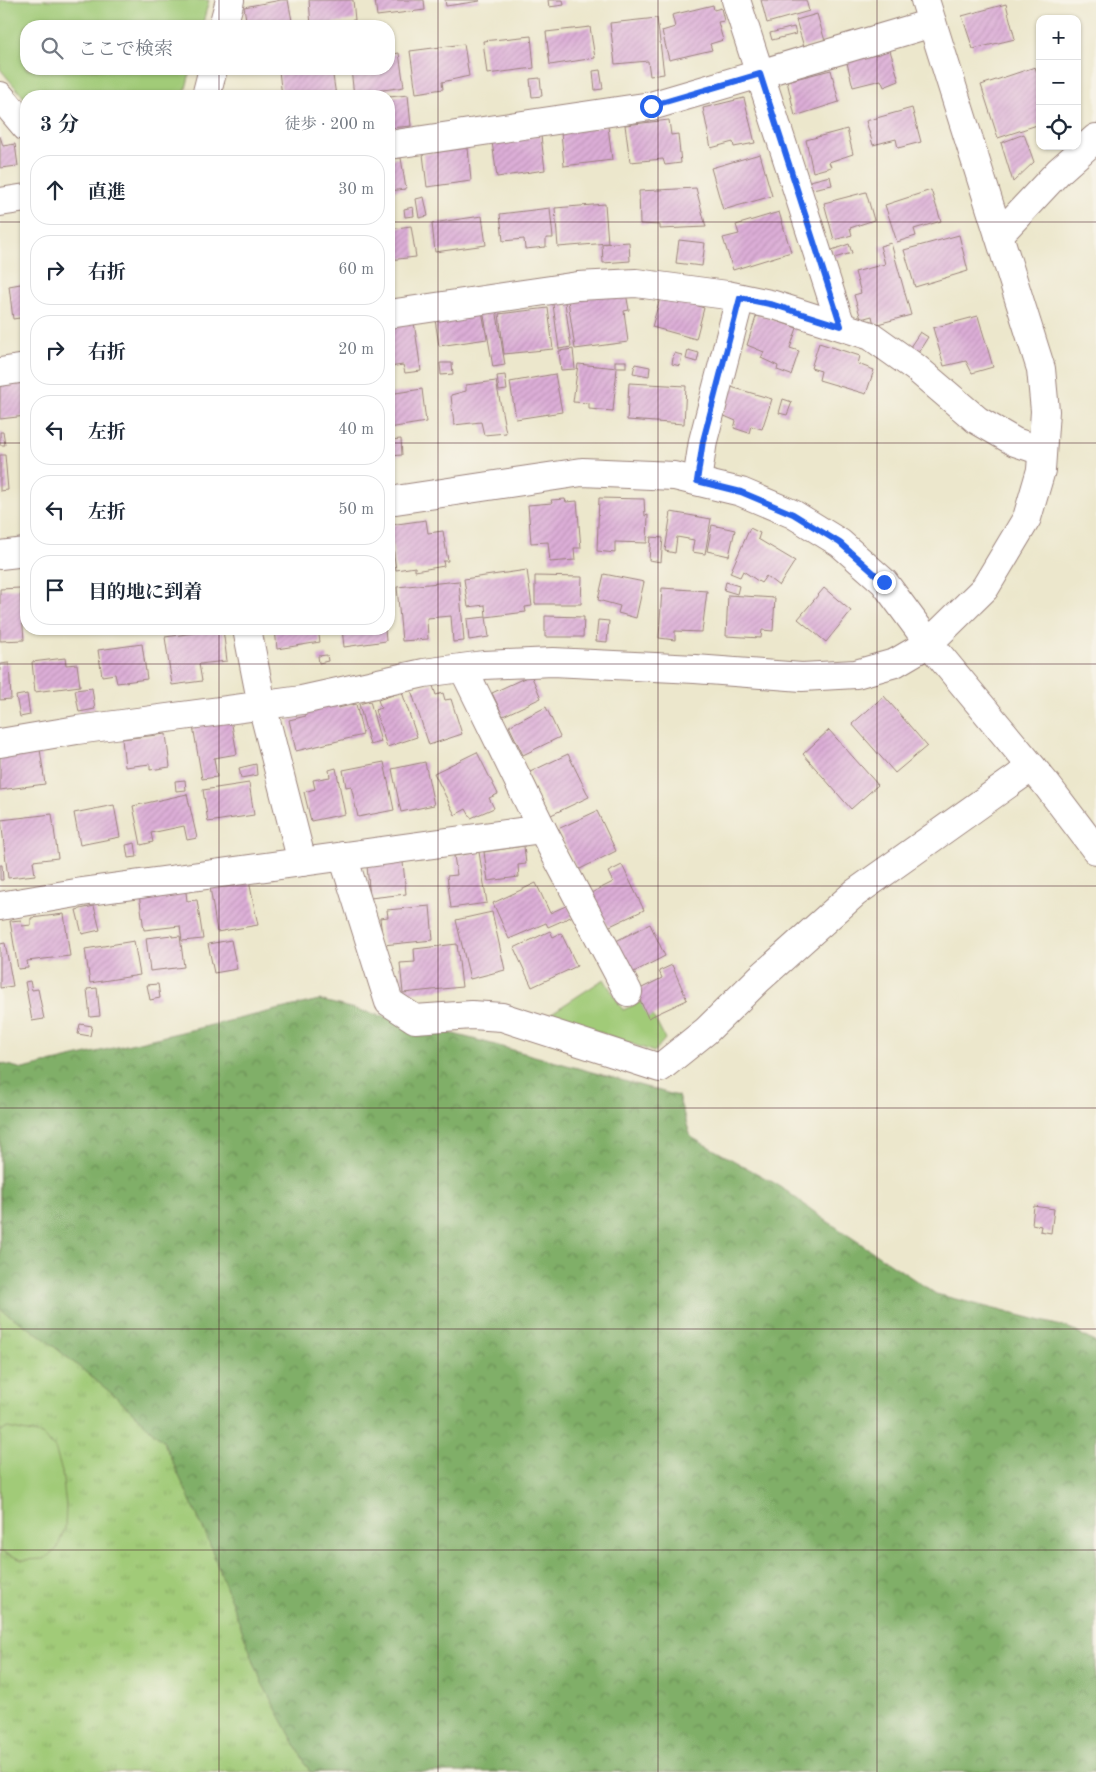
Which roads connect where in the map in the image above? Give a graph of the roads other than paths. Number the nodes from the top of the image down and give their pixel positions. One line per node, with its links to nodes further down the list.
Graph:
1 (230, 0): 4 (street)
2 (736, 0): 5 (street)
3 (929, 12): 5 (street); 14 (street)
4 (225, 20)
5 (760, 74): 11 (street); 17 (street)
6 (211, 75): 7 (street)
7 (208, 90)
8 (0, 96): 9 (street)
9 (20, 120)
10 (1096, 138): 14 (street)
11 (395, 144)
12 (20, 199): 13 (street)
13 (0, 202)
14 (999, 235): 20 (street)
15 (740, 298): 16 (street); 17 (street); 21 (street)
16 (395, 313)
17 (841, 326): 20 (street)
18 (20, 369): 19 (street)
19 (0, 372)
20 (1042, 451): 26 (street)
21 (697, 481): 22 (street); 26 (street)
22 (395, 500)
23 (20, 553): 24 (street)
24 (0, 555)
25 (249, 635): 28 (street)
26 (929, 643): 27 (street); 30 (street)
27 (463, 668): 28 (street); 31 (street)
28 (262, 705): 29 (street); 34 (street)
29 (0, 744)
30 (1032, 767): 32 (street); 33 (street)
31 (542, 829): 33 (street); 36 (street)
32 (1096, 850)
33 (343, 856): 34 (street)
34 (302, 862): 35 (street)
35 (0, 906)
36 (628, 992)

